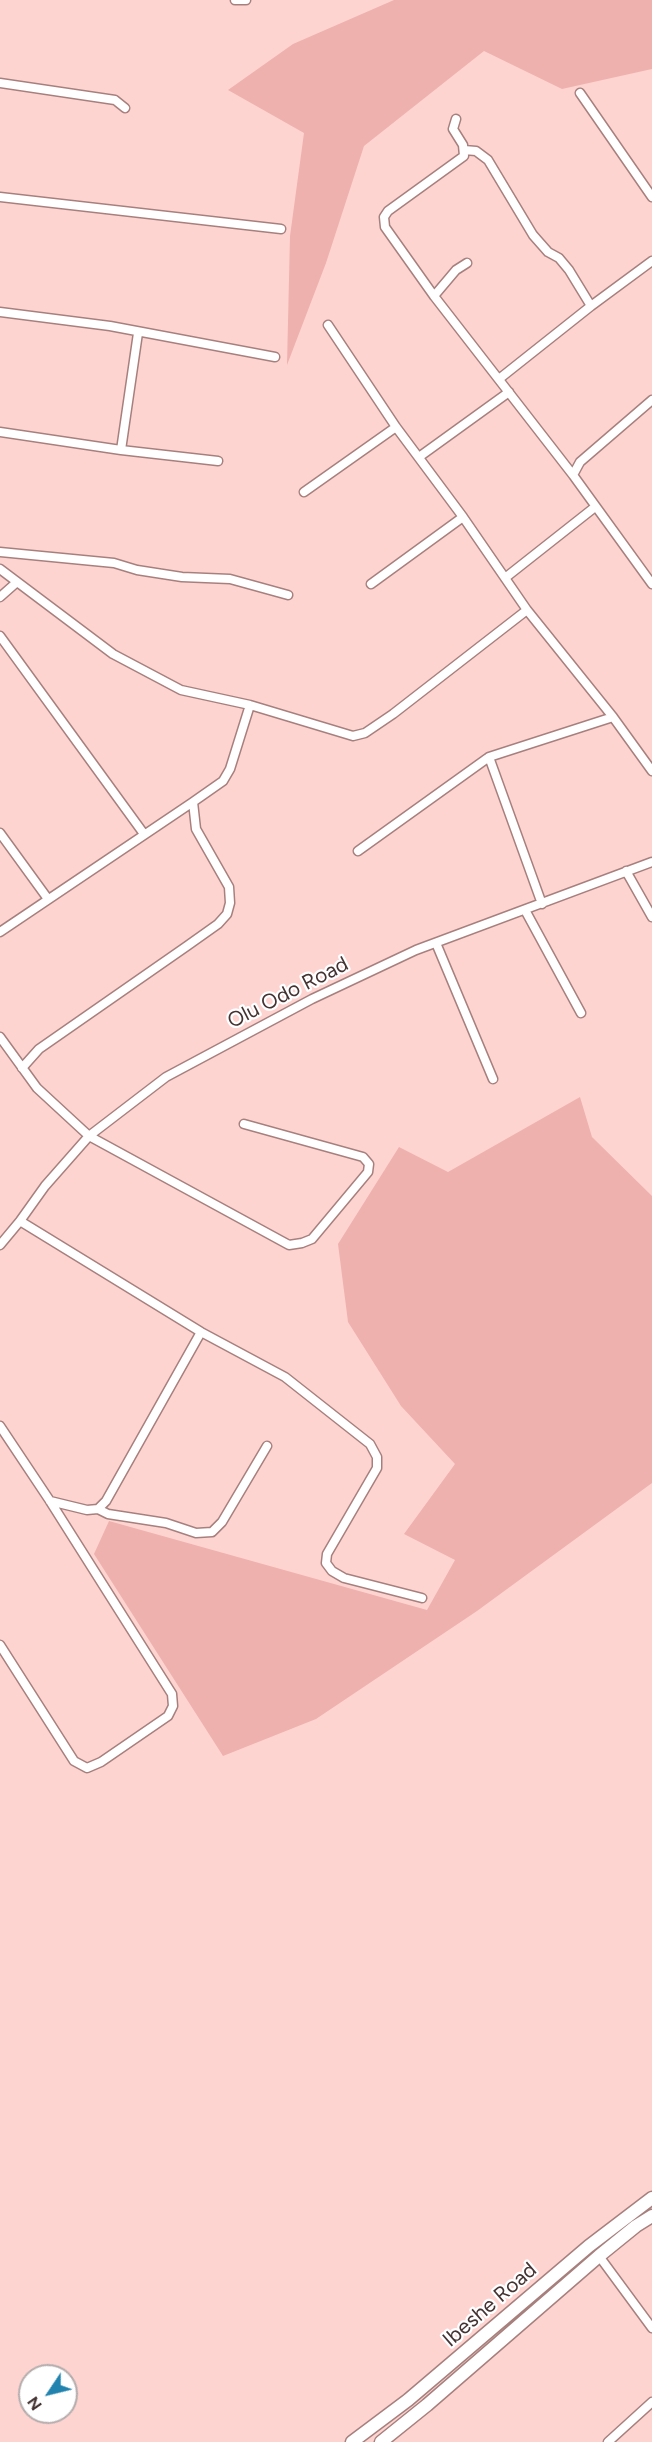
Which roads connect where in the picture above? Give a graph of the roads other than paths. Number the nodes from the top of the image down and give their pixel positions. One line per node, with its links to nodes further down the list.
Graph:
1 (235, 0): 2 (street)
2 (246, 0)
3 (0, 83): 5 (street)
4 (580, 93): 9 (street)
5 (125, 108)
6 (456, 119): 7 (street)
7 (464, 150): 13 (street); 14 (street)
8 (0, 197): 10 (street)
9 (652, 197)
10 (280, 229)
11 (652, 261): 14 (street)
12 (467, 263): 13 (street)
13 (434, 296): 19 (street)
14 (591, 306): 19 (street)
15 (0, 312): 17 (street)
16 (328, 325): 22 (street)
17 (138, 333): 18 (street); 24 (street)
18 (274, 357)
19 (499, 379): 20 (street)
20 (509, 392): 25 (street); 27 (street)
21 (652, 400): 27 (street)
22 (396, 427): 25 (street); 28 (street)
23 (0, 432): 24 (street)
24 (122, 450): 26 (street)
25 (419, 457): 30 (street)
26 (218, 461)
27 (573, 475): 29 (street)
28 (304, 492)
29 (595, 507): 33 (street); 36 (street)
30 (464, 517): 33 (street); 35 (street)
31 (0, 552): 37 (street)
32 (0, 569): 34 (street)
33 (506, 578): 39 (street)
34 (17, 582): 38 (street); 41 (street)
35 (371, 584)
36 (652, 584)
37 (288, 595)
38 (0, 597)
39 (527, 610): 41 (street); 42 (street)
40 (0, 636): 47 (street)
41 (250, 705): 45 (street)
42 (613, 717): 43 (street); 44 (street)
43 (489, 757): 48 (street); 52 (street)
44 (652, 771)
45 (193, 801): 47 (street); 59 (street)
46 (0, 833): 51 (street)
47 (144, 834): 51 (street)
48 (358, 851)
49 (652, 862): 50 (street, Olu Odo Road)
50 (626, 871): 52 (street, Olu Odo Road); 54 (street)
51 (48, 899): 55 (street)
52 (542, 904): 53 (street, Olu Odo Road)
53 (525, 910): 56 (street, Olu Odo Road); 57 (street)
54 (652, 916)
55 (0, 932)
56 (436, 943): 60 (street); 62 (street, Olu Odo Road)
57 (581, 1013)
58 (0, 1037): 59 (street)
59 (21, 1068): 62 (street)
60 (493, 1079)
61 (244, 1124): 62 (street)
62 (89, 1136): 63 (street, Olu Odo Road)
63 (20, 1221): 64 (street, Olu Odo Road); 65 (street)
64 (0, 1245)
65 (201, 1332): 69 (street); 70 (street)
66 (0, 1426): 68 (street)
67 (267, 1446): 69 (street)
68 (50, 1501): 69 (street); 71 (street)
69 (98, 1509)
70 (422, 1598)
71 (0, 1646)
72 (652, 2198): 77 (main road, Ibeshe Road)
73 (652, 2217): 74 (main road, Ibeshe Road)
74 (599, 2256): 75 (street); 78 (main road, Ibeshe Road)
75 (652, 2328)
76 (652, 2402): 79 (street)
77 (352, 2442)
78 (381, 2442)
79 (608, 2442)

